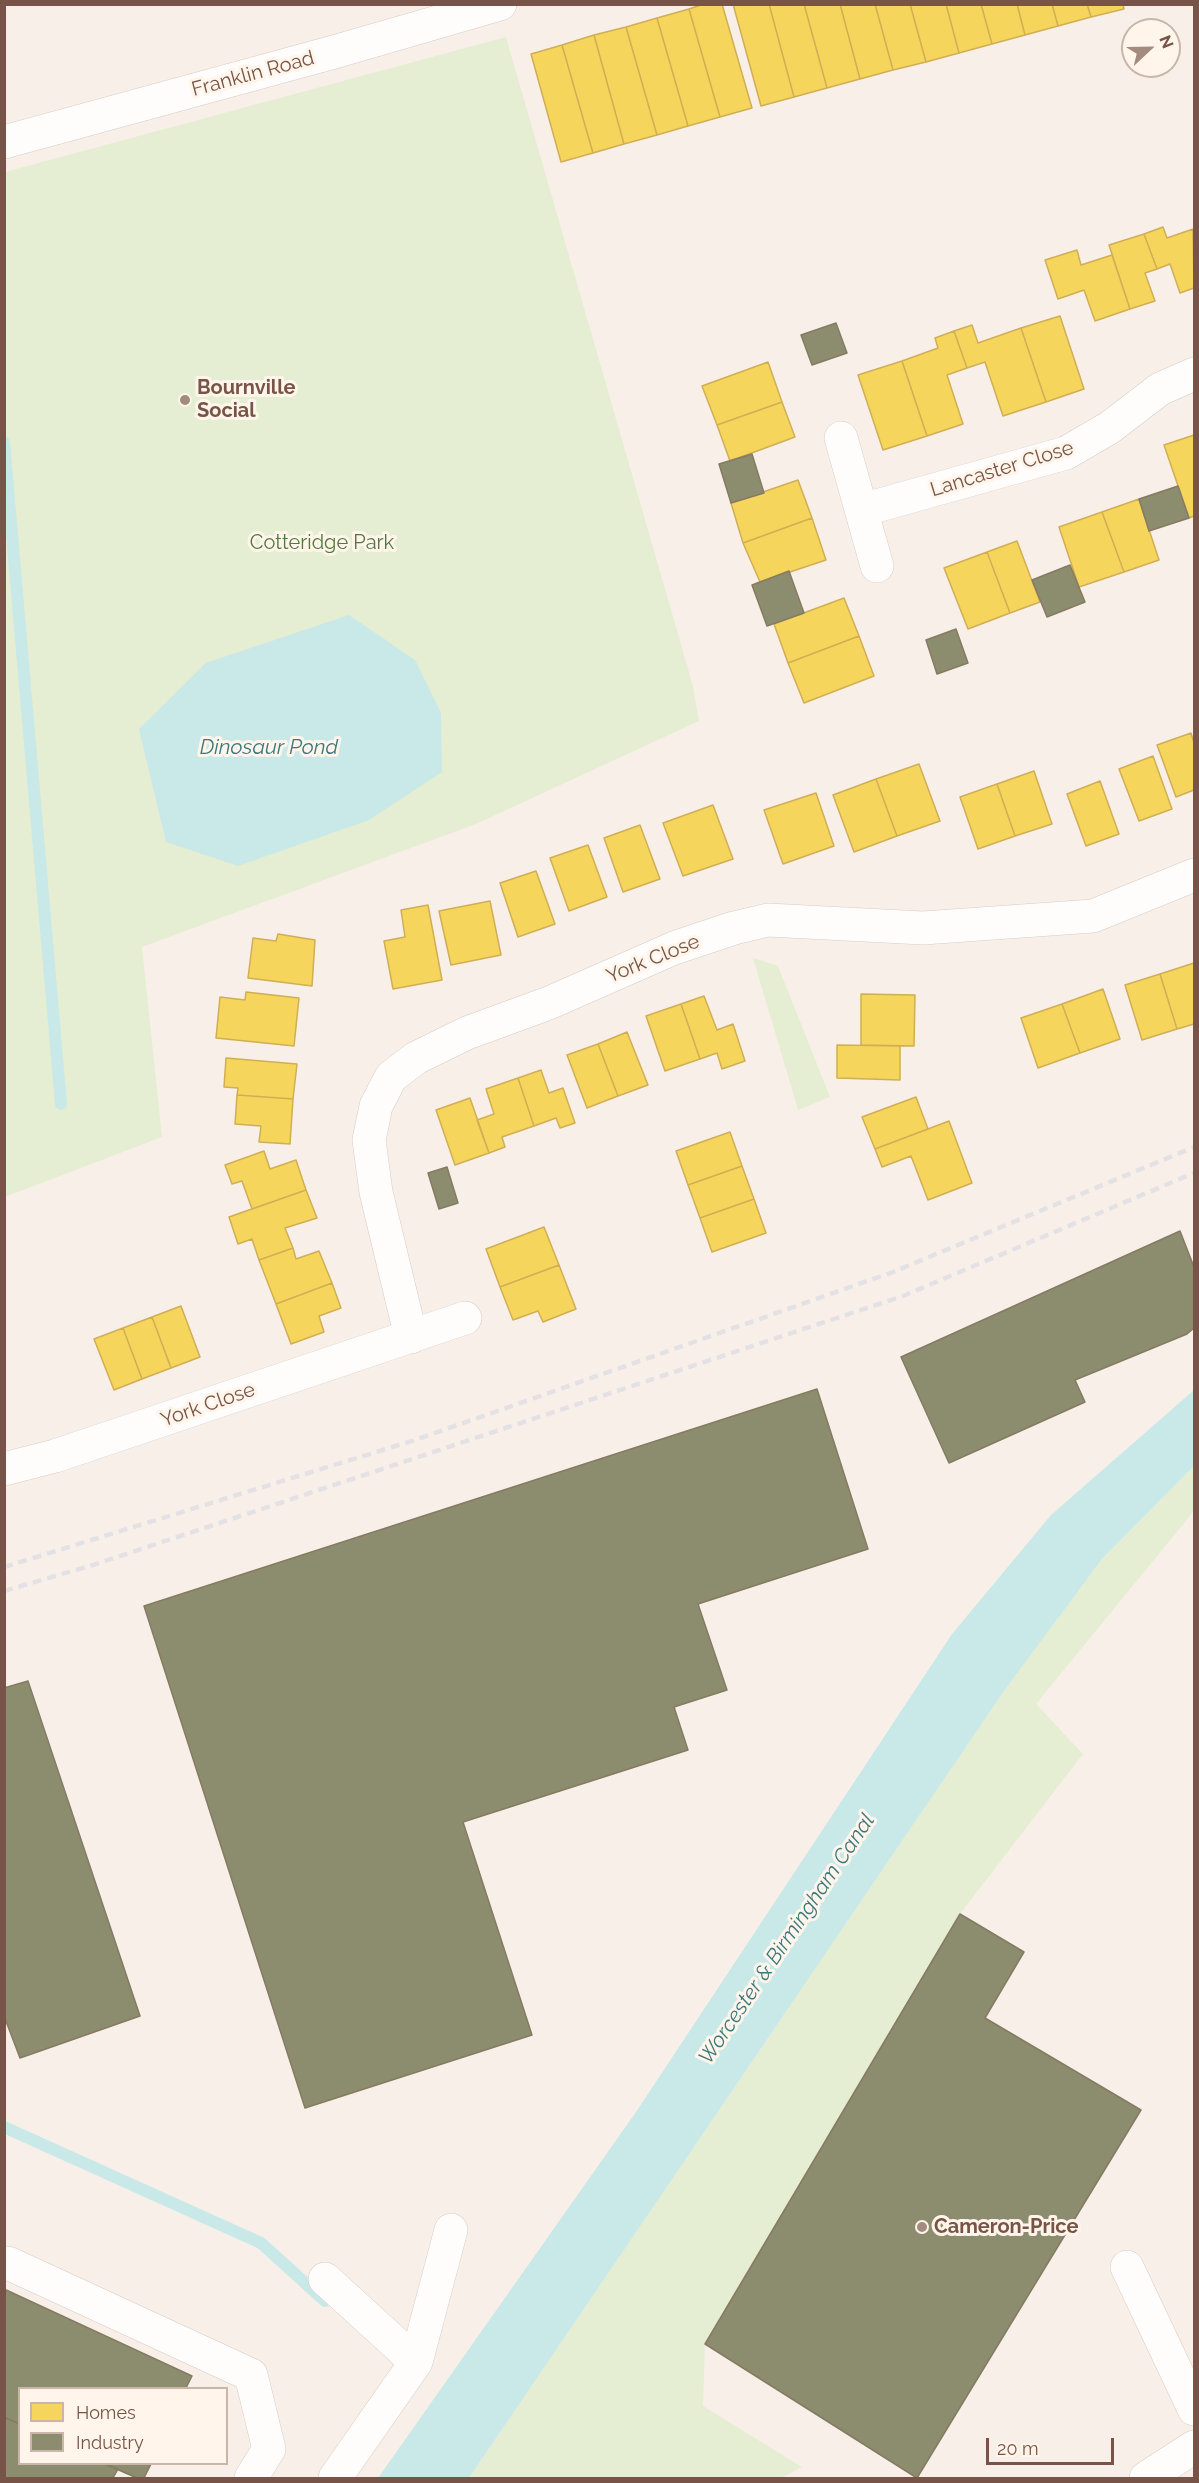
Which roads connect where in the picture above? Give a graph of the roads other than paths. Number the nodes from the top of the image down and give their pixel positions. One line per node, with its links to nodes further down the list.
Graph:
1 (500, 4): 2 (street, Franklin Road)
2 (4, 142)
3 (1194, 374): 5 (street, Lancaster Close)
4 (841, 438): 5 (street)
5 (862, 510): 6 (street)
6 (877, 566)
7 (1194, 875): 9 (street, York Close)
8 (465, 1318): 9 (street, York Close)
9 (411, 1337): 10 (street, York Close)
10 (4, 1469)
11 (451, 2230): 15 (street)
12 (4, 2264): 18 (street)
13 (1127, 2266): 16 (street)
14 (325, 2279): 15 (street)
15 (416, 2362): 19 (street)
16 (1194, 2409)
17 (1194, 2447): 20 (street)
18 (251, 2478)
19 (335, 2478)
20 (1146, 2478)

